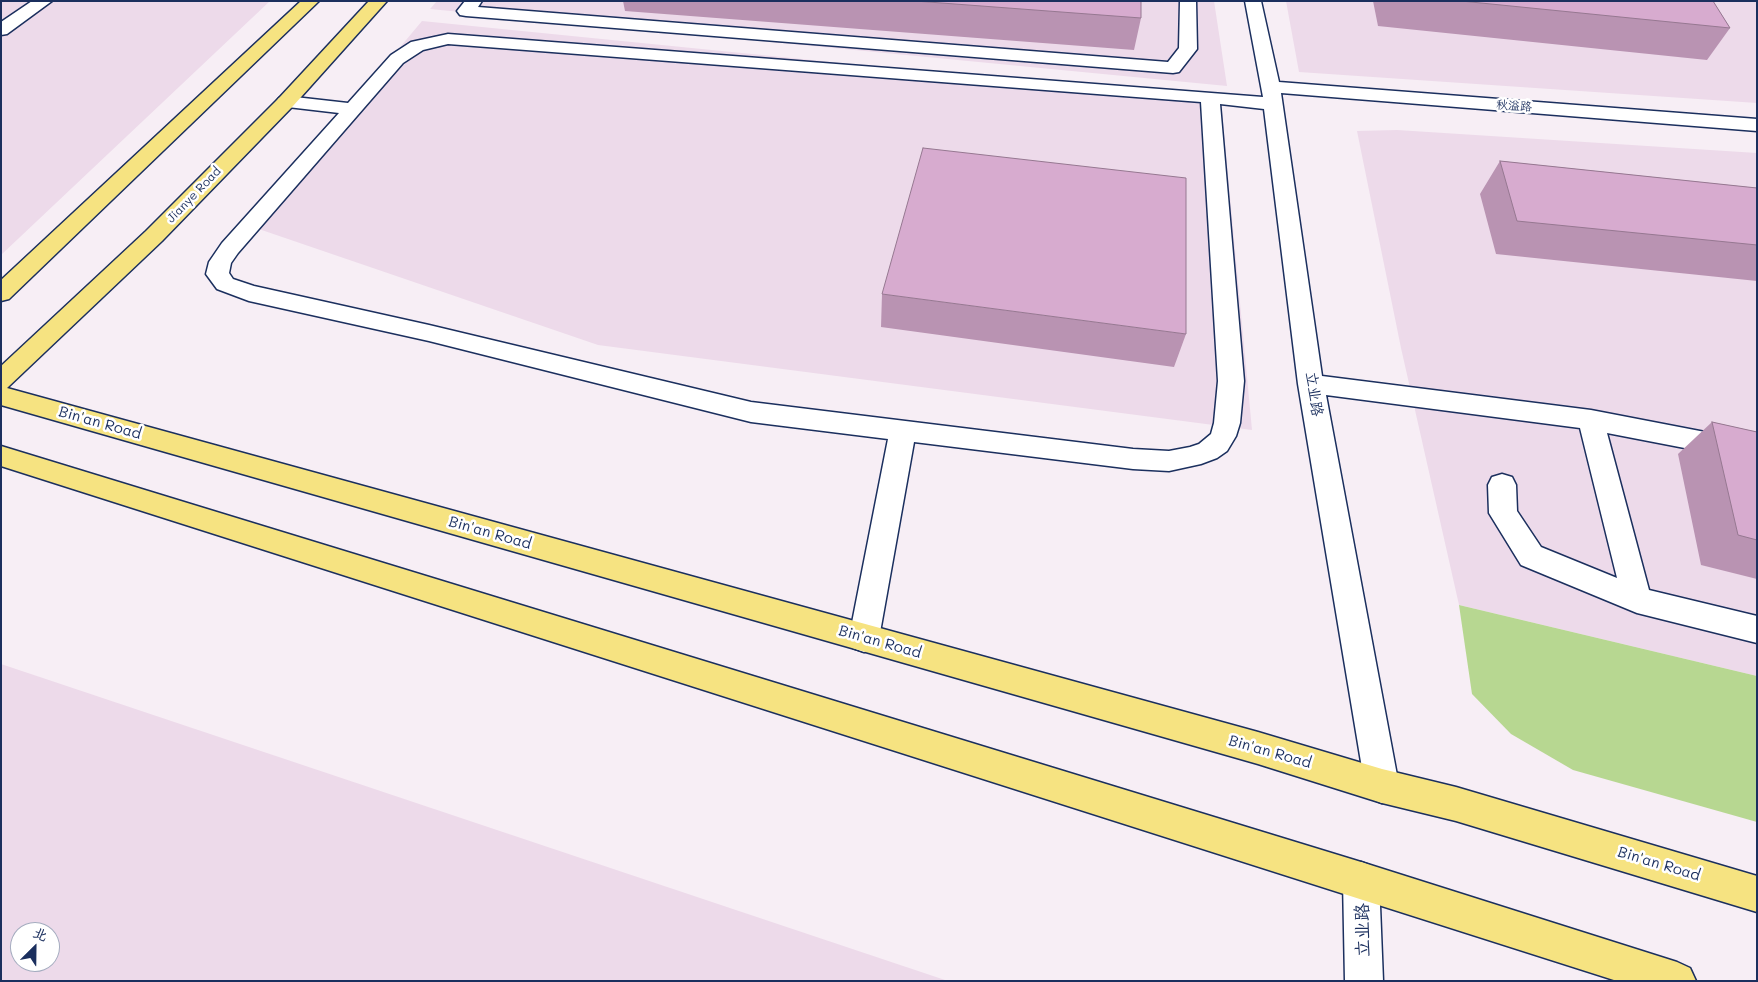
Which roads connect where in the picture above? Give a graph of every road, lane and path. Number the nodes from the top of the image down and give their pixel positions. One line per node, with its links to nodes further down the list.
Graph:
1 (44, 1): 9 (street)
2 (312, 1): 17 (main road)
3 (379, 1): 14 (main road, Jianye Road)
4 (474, 1): 10 (street)
5 (548, 1): 10 (street)
6 (1188, 1): 10 (street)
7 (1253, 1): 12 (street, 立业路)
8 (1, 9): 9 (street)
9 (29, 12): 11 (street)
10 (537, 16)
11 (1, 30)
12 (1272, 95): 13 (street, 秋溢路); 16 (street, 秋溢路); 19 (street, 立业路)
13 (1210, 97): 15 (street, 秋溢路); 22 (street)
14 (286, 102): 15 (street); 18 (main road, Jianye Road)
15 (353, 109): 22 (street, 秋溢路)
16 (1757, 125)
17 (1, 293)
18 (1, 381)
19 (1311, 384): 21 (street); 29 (street, 立业路)
20 (1, 396): 28 (main road, Bin'an Road)
21 (1591, 420): 23 (street); 26 (street)
22 (903, 431): 28 (street)
23 (1757, 452)
24 (1, 456): 30 (main road)
25 (1502, 485): 26 (street)
26 (1637, 600): 27 (street)
27 (1757, 630)
28 (864, 638): 29 (main road, Bin'an Road)
29 (1382, 786): 31 (main road, Bin'an Road)
30 (1361, 880): 32 (street, 立业路); 33 (main road)
31 (1757, 894)
32 (1364, 981)
33 (1677, 981)

